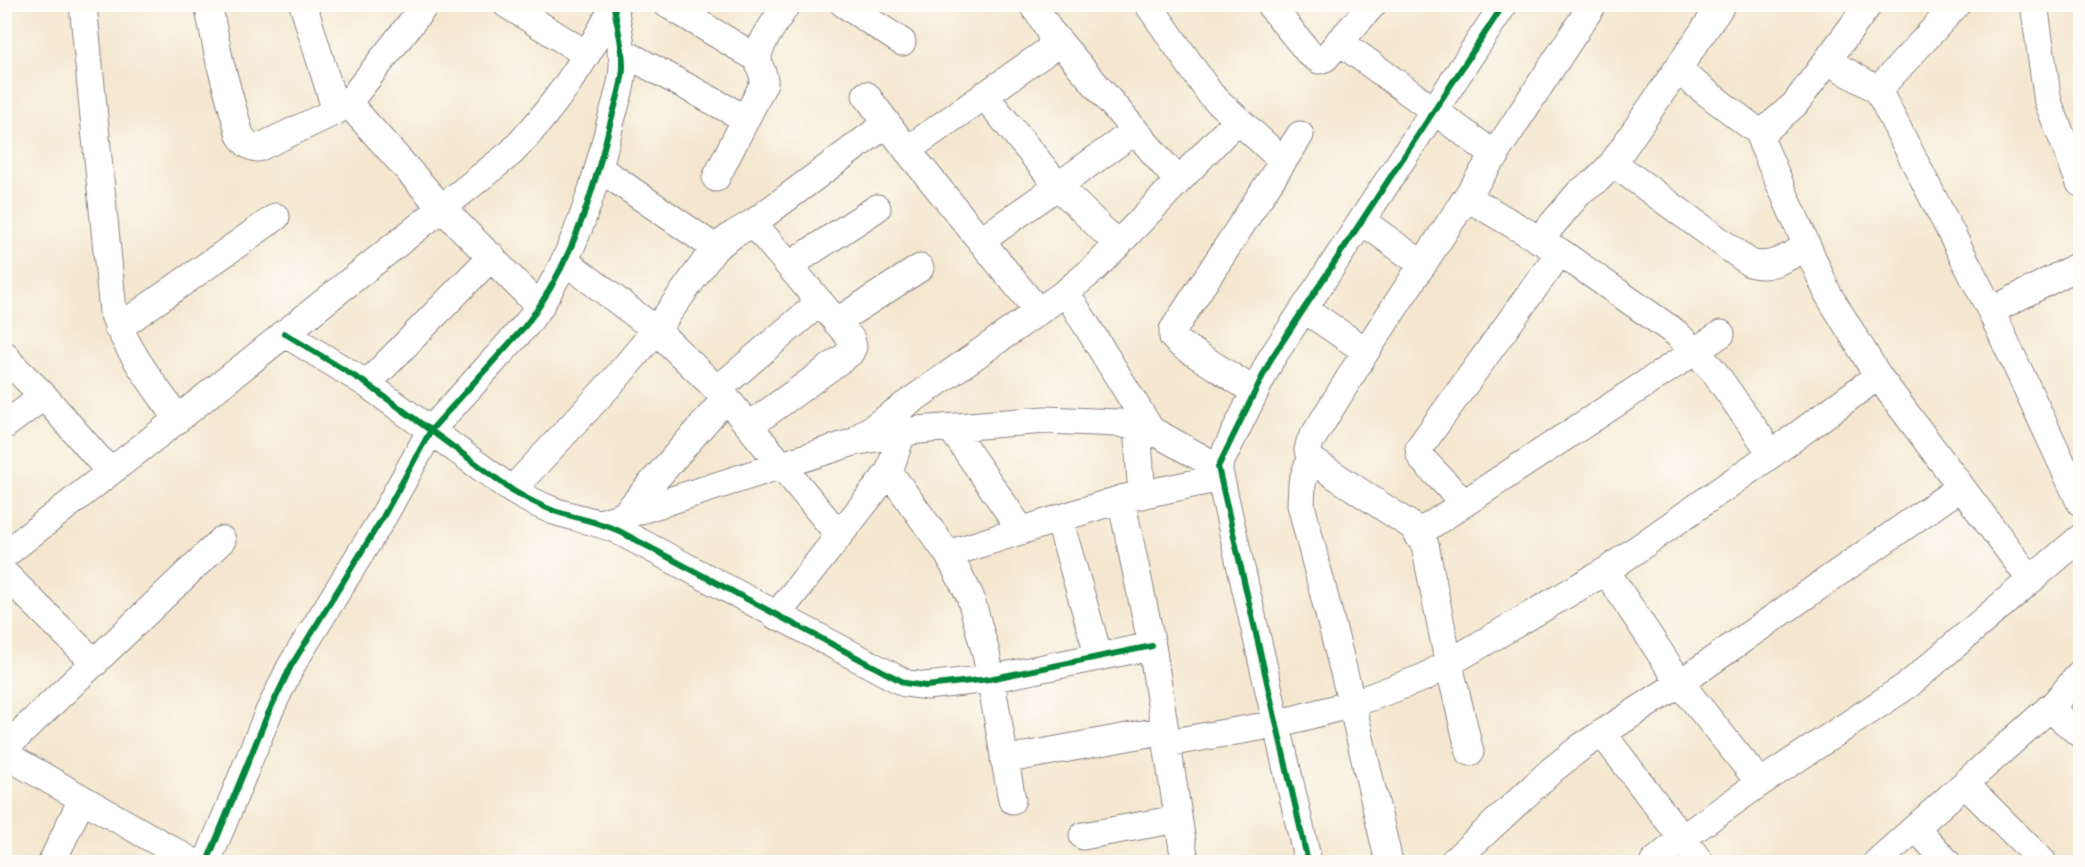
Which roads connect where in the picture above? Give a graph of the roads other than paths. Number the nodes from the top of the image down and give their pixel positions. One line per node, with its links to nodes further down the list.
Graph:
1 (83, 4): 71 (street)
2 (208, 4): 31 (street)
3 (303, 4): 31 (street)
4 (426, 4): 31 (street)
5 (506, 4): 24 (street)
6 (667, 4): 25 (street)
7 (788, 4): 25 (street)
8 (844, 4): 22 (street)
9 (1032, 4): 20 (street)
10 (1148, 4): 34 (street)
11 (1269, 4): 21 (street)
12 (1373, 4): 21 (street)
13 (1593, 4): 40 (street)
14 (1722, 4): 27 (street)
15 (1869, 4): 26 (street)
16 (1957, 4): 28 (street)
17 (2034, 4): 46 (street)
18 (615, 6): 23 (street); 24 (street)
19 (1493, 8): 32 (street)
20 (1050, 31): 30 (street); 36 (street)
21 (1339, 41): 32 (street)
22 (902, 42)
23 (621, 51): 33 (street); 43 (street)
24 (586, 54): 49 (street)
25 (758, 59): 33 (street)
26 (1828, 61): 28 (street); 37 (street)
27 (1677, 70): 37 (street); 42 (street)
28 (1878, 90): 69 (street)
29 (866, 95): 35 (street)
30 (984, 95): 39 (street); 47 (street)
31 (342, 107): 49 (street)
32 (1435, 110): 40 (street); 52 (street)
33 (746, 119): 44 (street)
34 (1237, 120): 41 (street); 45 (street)
35 (886, 124): 39 (street); 53 (street)
36 (1135, 131): 45 (street); 47 (street)
37 (1761, 134): 57 (street)
38 (1300, 135): 41 (street)
39 (907, 150): 54 (street)
40 (1496, 156): 48 (street)
41 (1283, 161): 80 (street)
42 (1613, 163): 56 (street); 57 (street)
43 (599, 168): 58 (street); 60 (street)
44 (716, 177)
45 (1179, 181): 55 (street)
46 (2080, 183)
47 (1059, 187): 54 (street); 55 (street)
48 (1468, 198): 56 (street); 62 (street)
49 (442, 208): 59 (street); 73 (street)
50 (877, 208): 61 (street)
51 (276, 217): 71 (street)
52 (1362, 220): 62 (street); 67 (street)
53 (753, 223): 58 (street); 61 (street)
54 (982, 240): 68 (street)
55 (1118, 245): 65 (street)
56 (1549, 246): 76 (street); 101 (street)
57 (1807, 247): 78 (street)
58 (715, 248): 72 (street)
59 (492, 256): 66 (street); 79 (street)
60 (565, 261): 66 (street); 72 (street)
61 (790, 265): 70 (street)
62 (1423, 265): 75 (street)
63 (2080, 265): 69 (street)
64 (920, 268): 70 (street)
65 (1066, 292): 68 (street); 87 (street)
66 (540, 307): 88 (street)
67 (1304, 309): 75 (street); 80 (street)
68 (1038, 311): 90 (street)
69 (1991, 311): 100 (street)
70 (828, 312): 81 (street); 85 (street)
71 (118, 328): 83 (street)
72 (656, 330): 81 (street); 98 (street)
73 (284, 333): 79 (street); 83 (street)
74 (1721, 334): 76 (street)
75 (1366, 351): 92 (street)
76 (1695, 351): 91 (street); 101 (street)
77 (4, 354): 82 (street)
78 (1878, 376): 91 (street); 97 (street)
79 (368, 384): 88 (street)
80 (1254, 391): 96 (street)
81 (722, 394): 85 (street); 102 (street)
82 (44, 396): 84 (street); 94 (street)
83 (178, 419): 94 (street)
84 (4, 426)
85 (749, 426): 93 (street)
86 (951, 428): 87 (street); 89 (street); 104 (street)
87 (1144, 429): 96 (street); 99 (street)
88 (431, 430): 98 (street); 143 (street)
89 (902, 433): 90 (street); 95 (street)
90 (854, 442): 93 (street)
91 (1772, 454): 111 (street)
92 (1310, 459): 105 (street); 122 (street)
93 (780, 464): 102 (street); 106 (street)
94 (110, 472): 110 (street)
95 (889, 472): 106 (street); 109 (street)
96 (1219, 472): 99 (street); 124 (street)
97 (1961, 487): 113 (street); 121 (street)
98 (512, 490): 102 (street)
99 (1132, 497): 103 (street); 115 (street)
100 (2080, 502)
101 (1464, 503): 105 (street)
102 (612, 519): 114 (street)
103 (1059, 519): 104 (street); 116 (street)
104 (1022, 531): 109 (street)
105 (1419, 533): 118 (street)
106 (839, 535): 114 (street)
107 (2080, 538): 113 (street)
108 (222, 540): 117 (street)
109 (948, 554): 120 (street)
110 (4, 555)
111 (1606, 571): 118 (street); 121 (street)
112 (4, 573): 117 (street)
113 (2031, 580): 132 (street)
114 (776, 615): 120 (street)
115 (1152, 646): 116 (street); 127 (street)
116 (1099, 657): 120 (street)
117 (95, 663): 128 (street)
118 (1449, 665): 122 (street); 129 (street)
119 (2080, 674): 123 (street)
120 (989, 679): 131 (street)
121 (1680, 682): 125 (street); 132 (street)
122 (1352, 704): 124 (street); 146 (street)
123 (2049, 708): 126 (street); 133 (street)
124 (1277, 724): 127 (street); 145 (street)
125 (1602, 733): 139 (street); 140 (street)
126 (2080, 734)
127 (1166, 737): 131 (street); 136 (street)
128 (4, 749)
129 (1470, 752)
130 (4, 754): 134 (street)
131 (1005, 759): 135 (street)
132 (1760, 783): 139 (street)
133 (1965, 784): 137 (street); 151 (street)
134 (82, 799): 141 (street); 142 (street)
135 (1012, 800)
136 (1178, 819): 138 (street); 144 (street)
137 (1916, 828): 149 (street); 150 (street)
138 (1083, 836)
139 (1681, 839): 147 (street); 148 (street)
140 (1464, 859)
141 (52, 862)
142 (193, 862)
143 (207, 862)
144 (1185, 862)
145 (1308, 862)
146 (1389, 862)
147 (1654, 862)
148 (1700, 862)
149 (1877, 862)
150 (1947, 862)
151 (2043, 862)

